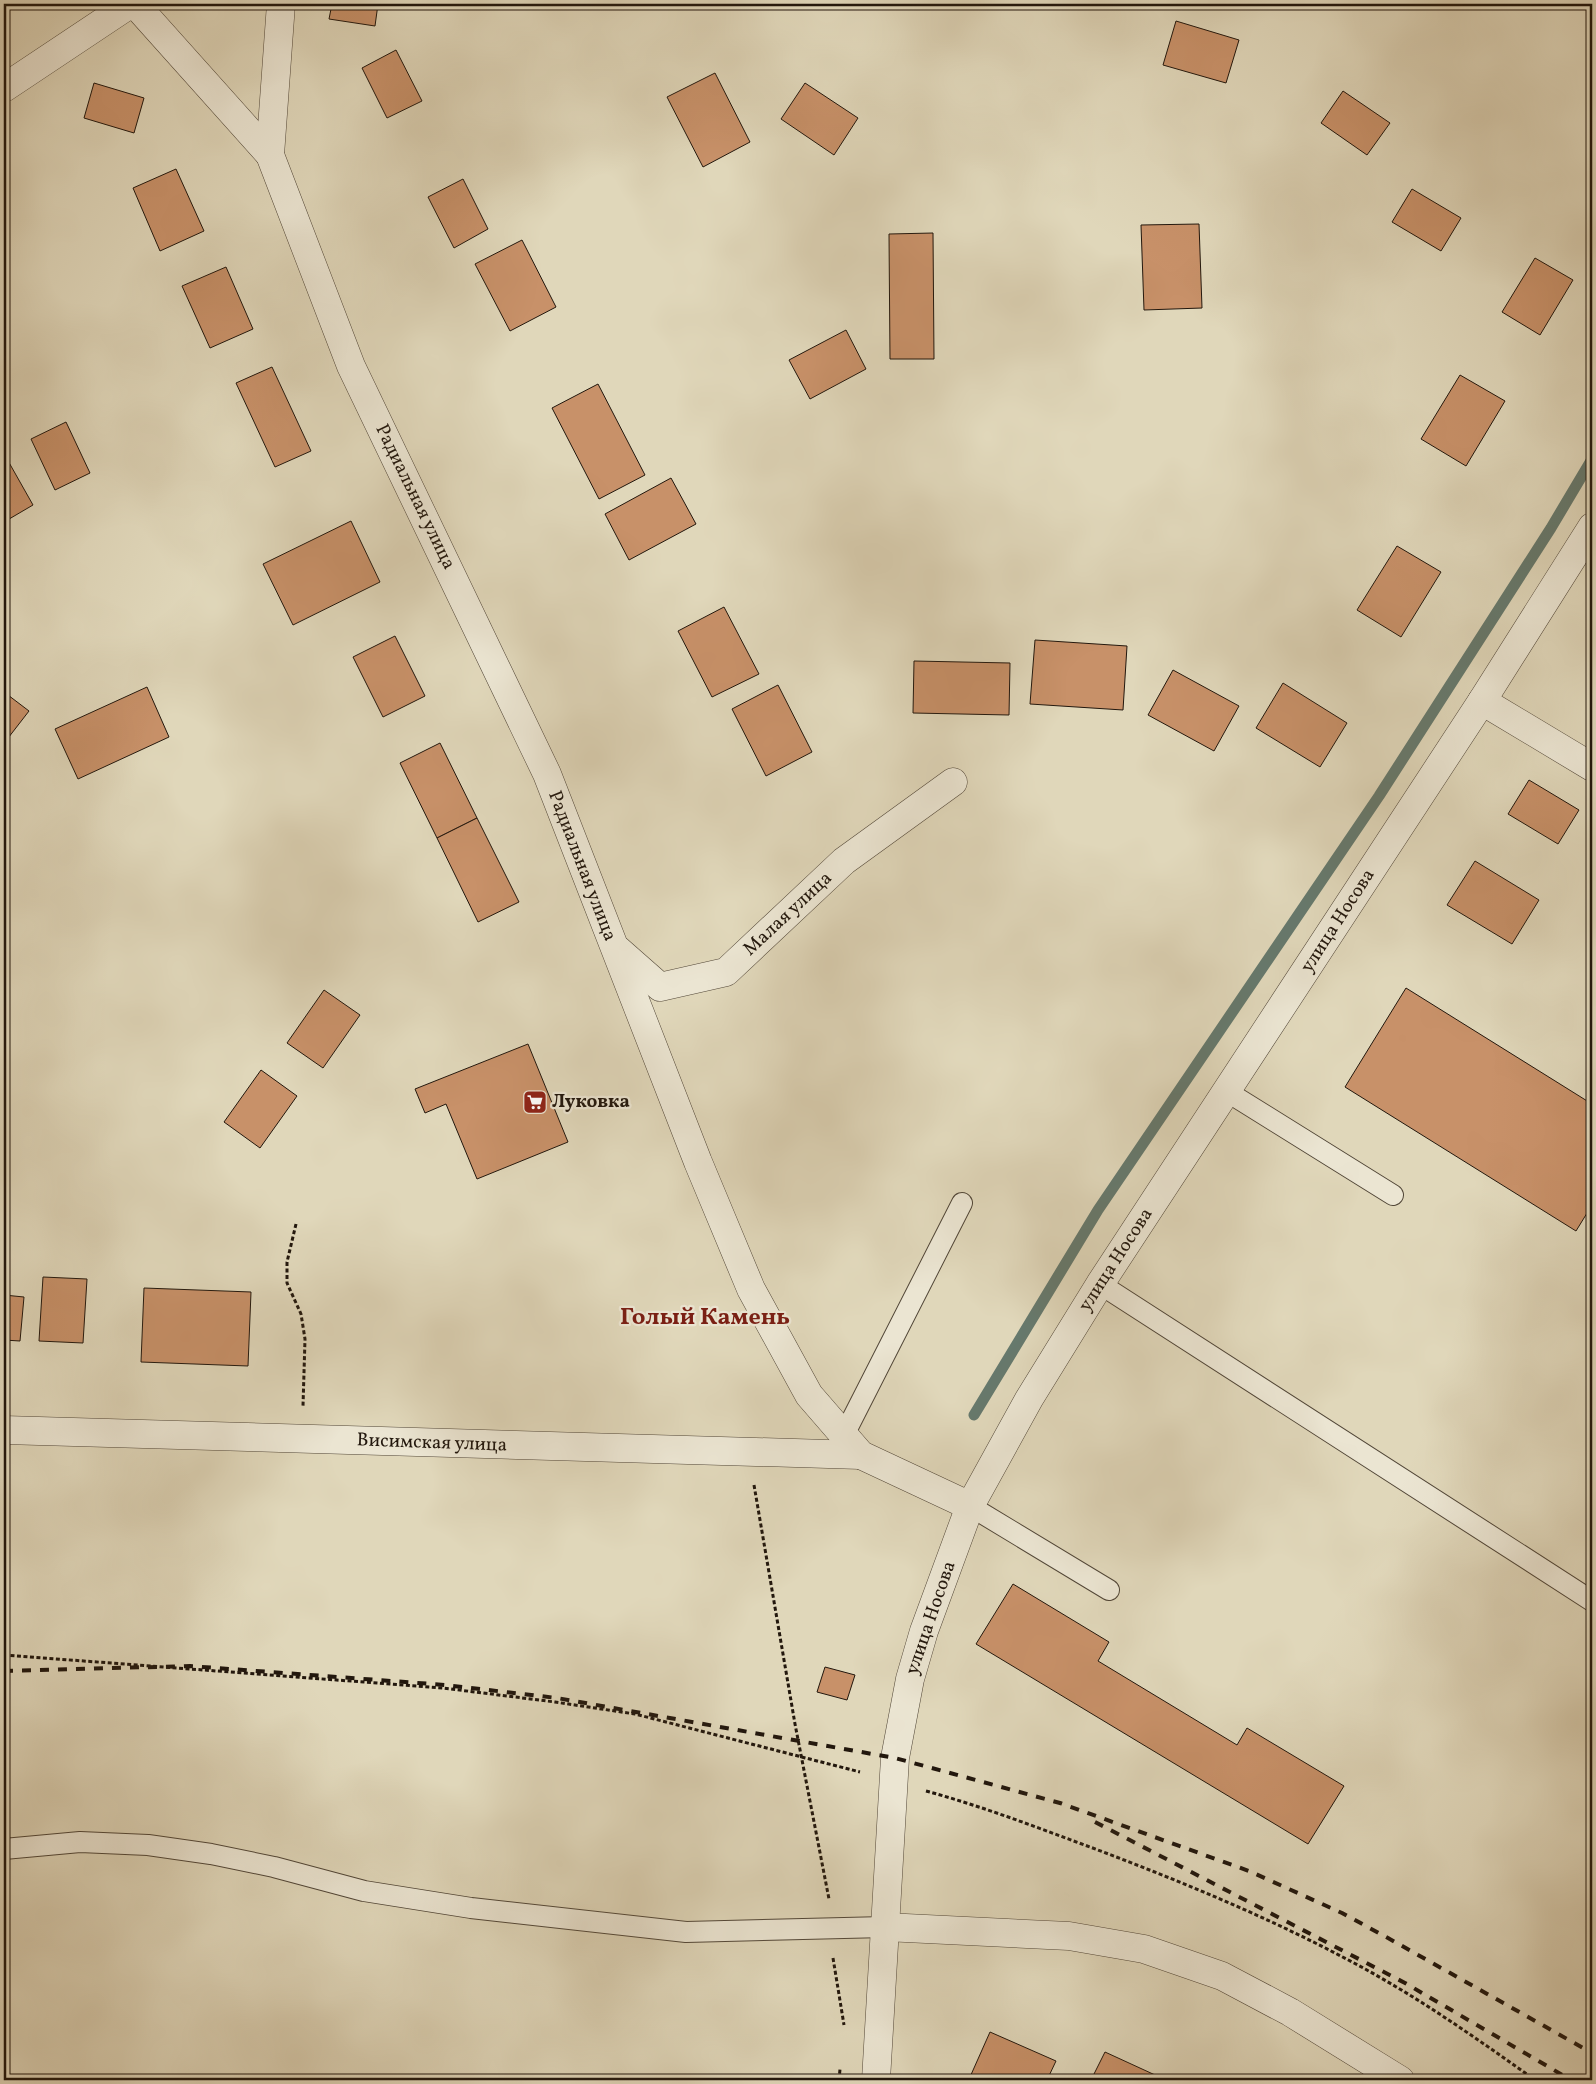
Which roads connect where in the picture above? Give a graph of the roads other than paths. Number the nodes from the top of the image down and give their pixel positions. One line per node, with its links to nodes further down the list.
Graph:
1 (130, 4): 4 (street)
2 (134, 4): 5 (street)
3 (281, 4): 5 (street)
4 (4, 88)
5 (270, 155): 10 (street, Радиальная улица)
6 (1592, 528): 7 (street, улица Носова)
7 (1482, 701): 8 (street); 11 (street, улица Носова)
8 (1592, 767)
9 (953, 782): 10 (street, Малая улица)
10 (615, 948): 16 (street, Радиальная улица)
11 (1226, 1091): 12 (lane); 14 (street, улица Носова)
12 (1393, 1195)
13 (962, 1203): 16 (lane)
14 (1100, 1284): 17 (street, улица Носова); 19 (lane)
15 (4, 1430): 16 (street, Висимская улица)
16 (852, 1445): 17 (street, Радиальная улица)
17 (970, 1506): 18 (lane); 21 (street, улица Носова)
18 (1109, 1590)
19 (1592, 1602)
20 (4, 1849): 21 (lane)
21 (885, 1928): 22 (street, улица Носова); 23 (street)
22 (876, 2080)
23 (1400, 2080)

